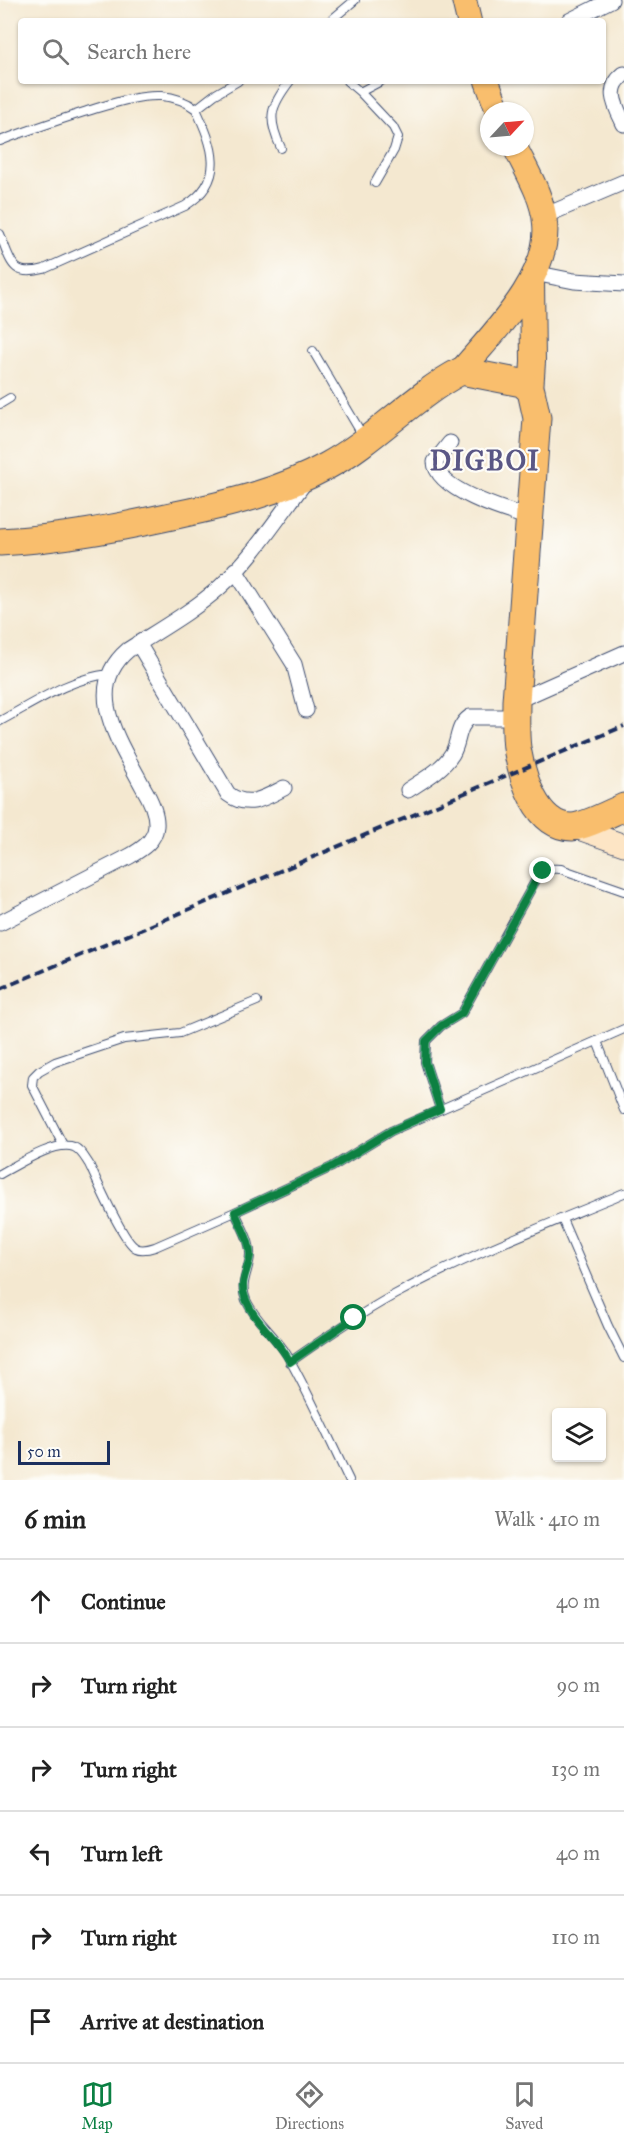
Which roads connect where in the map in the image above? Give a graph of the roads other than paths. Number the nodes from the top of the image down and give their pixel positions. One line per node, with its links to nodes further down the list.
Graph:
1 (355, 0): 4 (lane)
2 (464, 0): 5 (main road)
3 (611, 0): 6 (street)
4 (334, 18)
5 (468, 18)
6 (575, 18)
7 (624, 74): 16 (street)
8 (233, 84): 15 (lane)
9 (288, 84): 18 (lane)
10 (351, 84): 13 (lane)
11 (375, 84): 13 (lane)
12 (488, 84): 14 (main road)
13 (360, 92): 21 (lane)
14 (495, 102)
15 (195, 109): 17 (lane); 23 (lane)
16 (624, 124)
17 (0, 141)
18 (281, 148)
19 (519, 156): 22 (main road)
20 (624, 182): 22 (street)
21 (375, 183)
22 (544, 216): 24 (main road)
23 (0, 234)
24 (533, 277): 25 (street); 27 (main road); 28 (main road)
25 (624, 284)
26 (313, 351): 31 (lane)
27 (460, 371): 28 (highway); 31 (highway)
28 (531, 391): 34 (highway)
29 (10, 398): 30 (lane)
30 (0, 404)
31 (366, 440): 33 (highway)
32 (450, 443): 34 (street)
33 (310, 475): 35 (highway); 36 (street)
34 (530, 518): 40 (highway)
35 (0, 542)
36 (235, 570): 37 (street); 41 (street)
37 (138, 643): 39 (street); 43 (street)
38 (624, 653): 40 (street)
39 (109, 674): 42 (lane); 49 (street)
40 (516, 709): 44 (street); 46 (highway)
41 (306, 710)
42 (0, 721)
43 (284, 788)
44 (408, 790)
45 (624, 807): 46 (highway)
46 (573, 827): 47 (street)
47 (624, 844)
48 (624, 891): 53 (lane)
49 (0, 923)
50 (257, 1001): 55 (lane)
51 (624, 1029): 52 (lane)
52 (597, 1041): 53 (lane); 54 (lane)
53 (440, 1109): 58 (lane)
54 (624, 1110)
55 (63, 1145): 56 (lane); 58 (lane)
56 (0, 1174)
57 (624, 1193): 59 (lane)
58 (235, 1212): 61 (lane)
59 (562, 1219): 60 (lane); 61 (lane)
60 (624, 1359)
61 (290, 1362): 62 (lane)
62 (349, 1480)

